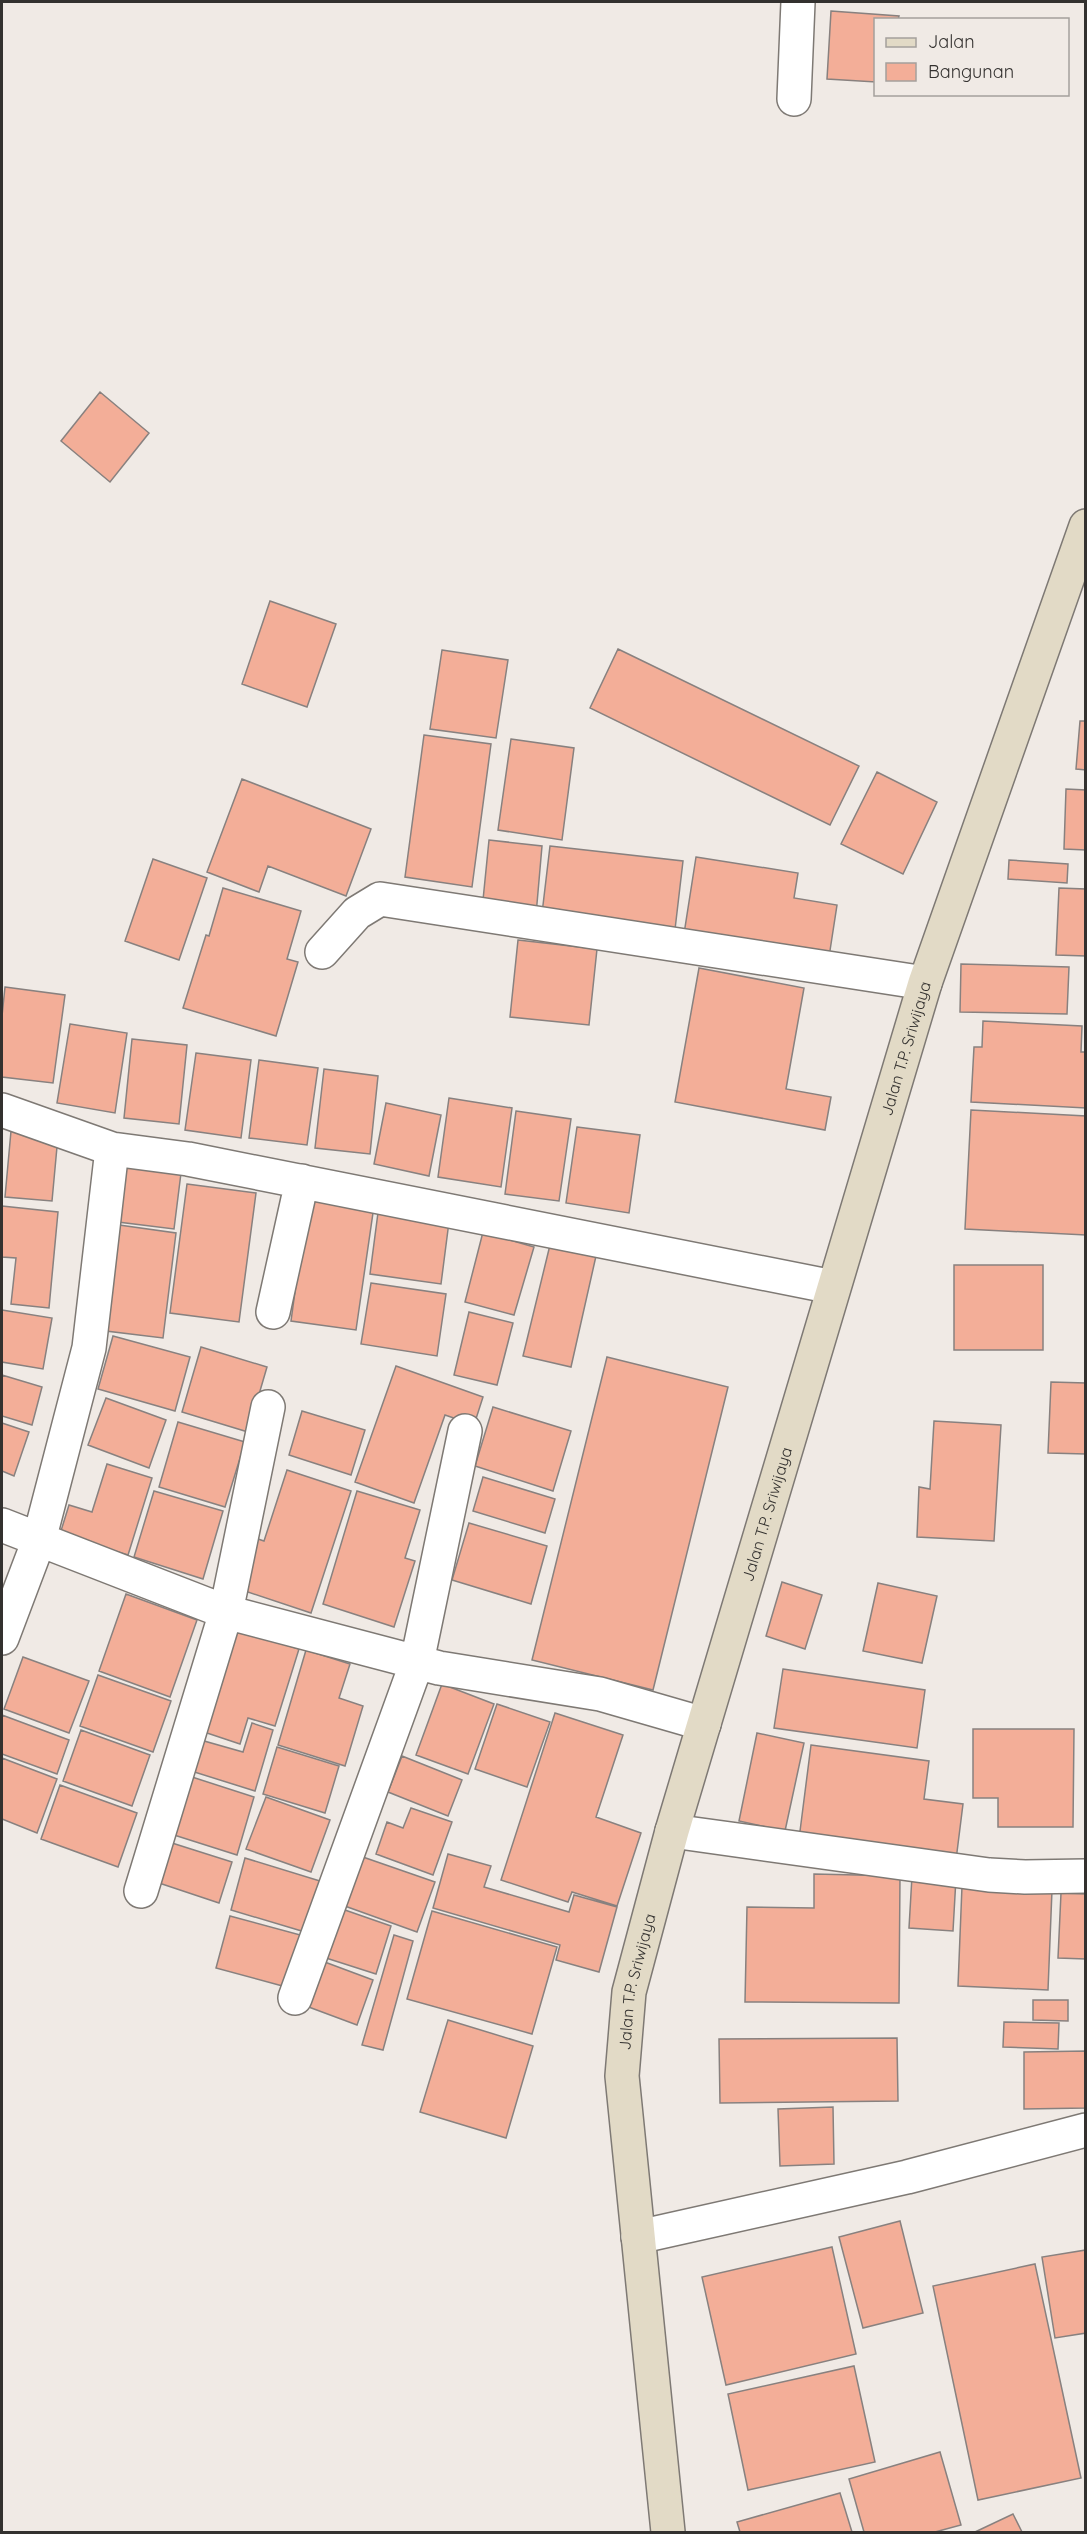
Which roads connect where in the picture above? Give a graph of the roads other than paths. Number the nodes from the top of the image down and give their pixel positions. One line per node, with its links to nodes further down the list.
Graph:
1 (798, 2): 2 (street)
2 (794, 99)
3 (1086, 526): 5 (main road, Jalan T.P. Sriwijaya)
4 (322, 952): 5 (street)
5 (925, 983): 9 (main road, Jalan T.P. Sriwijaya)
6 (2, 1110): 7 (street)
7 (112, 1149): 8 (street); 14 (street)
8 (302, 1181): 9 (street); 10 (street)
9 (833, 1287): 18 (main road, Jalan T.P. Sriwijaya)
10 (273, 1312)
11 (268, 1407): 15 (street)
12 (465, 1431): 17 (street)
13 (2, 1525): 14 (street)
14 (39, 1540): 15 (street); 16 (street)
15 (226, 1612): 17 (street); 21 (street)
16 (2, 1638)
17 (417, 1662): 18 (street); 22 (street)
18 (704, 1724): 19 (main road, Jalan T.P. Sriwijaya)
19 (672, 1831): 20 (street); 24 (main road, Jalan T.P. Sriwijaya)
20 (1086, 1876)
21 (141, 1891)
22 (295, 1998)
23 (1086, 2130): 24 (street)
24 (638, 2237): 25 (main road, Jalan T.P. Sriwijaya)
25 (668, 2532)

